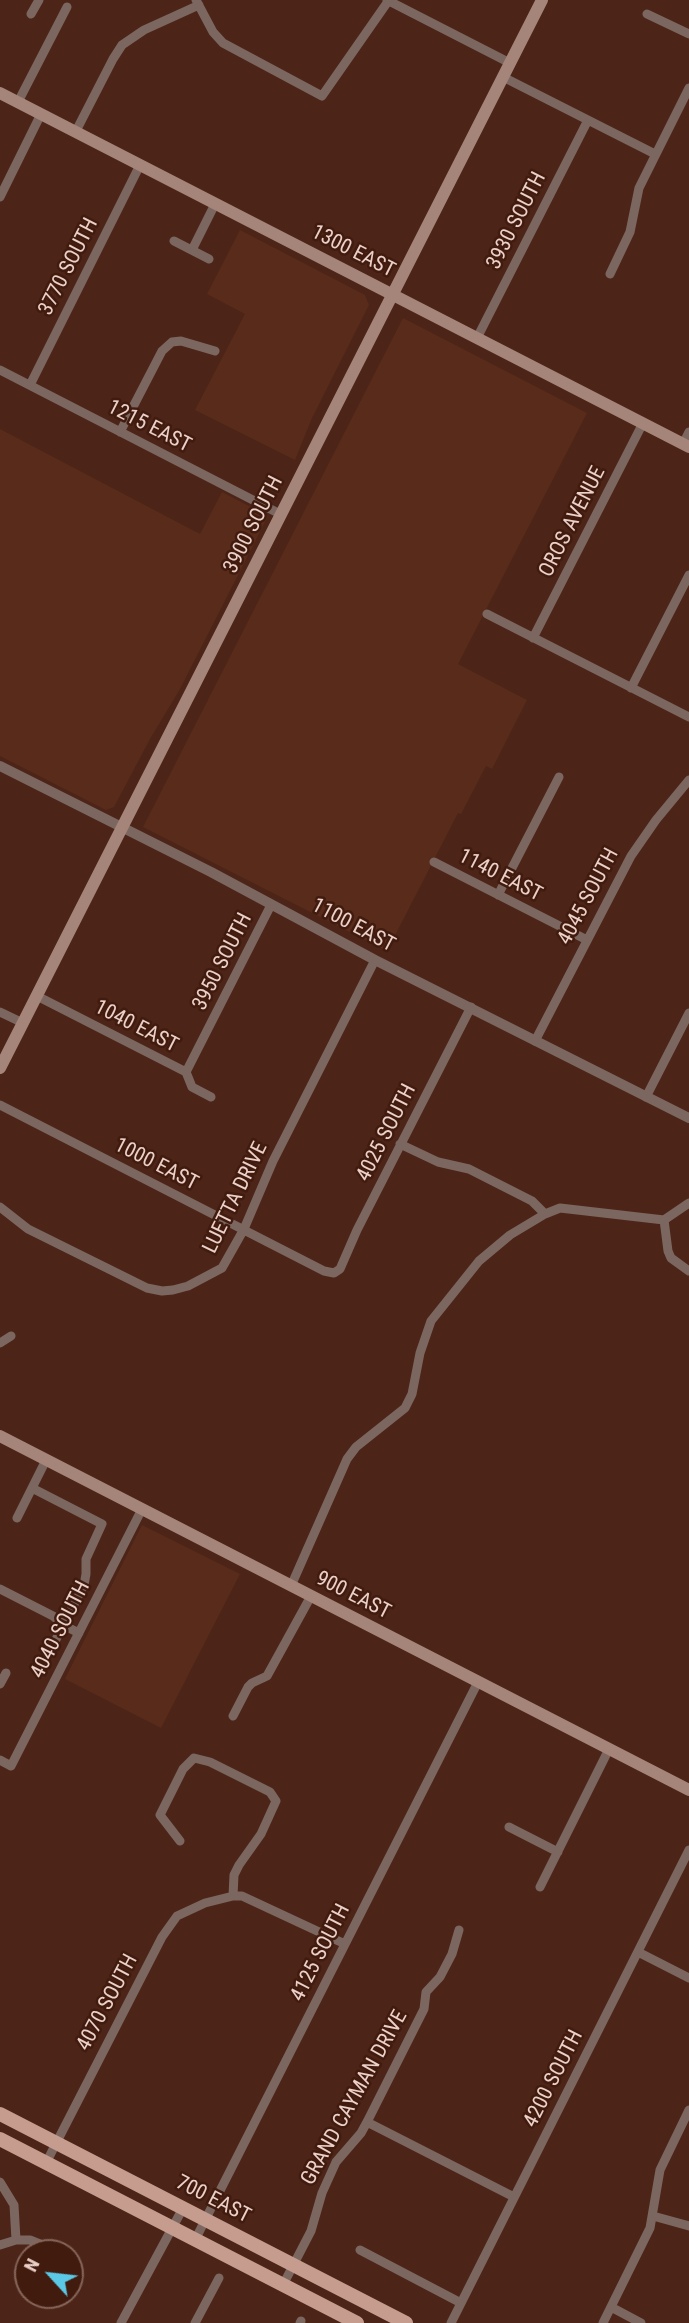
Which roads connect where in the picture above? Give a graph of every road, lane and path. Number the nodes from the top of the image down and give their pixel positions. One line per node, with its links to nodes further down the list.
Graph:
1 (38, 0): 6 (street)
2 (388, 0): 4 (street); 9 (street)
3 (542, 0): 9 (main road, 3900 SOUTH)
4 (197, 2): 16 (street)
5 (67, 7): 13 (street)
6 (31, 14)
7 (647, 14): 8 (street)
8 (689, 34)
9 (510, 63): 10 (main road, 3900 SOUTH)
10 (503, 77): 15 (street); 25 (main road, 3900 SOUTH)
11 (689, 88): 17 (street)
12 (0, 93): 13 (main road, 1300 EAST)
13 (18, 102): 14 (main road, 1300 EAST)
14 (41, 114): 16 (main road, 1300 EAST); 19 (street)
15 (588, 120): 17 (street); 26 (street, 3930 SOUTH)
16 (76, 131): 18 (main road, 1300 EAST)
17 (655, 154): 24 (street)
18 (140, 165): 20 (main road, 1300 EAST); 29 (street, 3770 SOUTH)
19 (0, 197)
20 (215, 204): 22 (street); 25 (main road, 1300 EAST)
21 (174, 242): 22 (street)
22 (191, 250): 23 (street)
23 (209, 259)
24 (610, 274)
25 (393, 294): 26 (main road, 1300 EAST); 33 (main road, 3900 SOUTH)
26 (477, 338): 30 (main road, 1300 EAST)
27 (215, 351): 31 (street)
28 (0, 370): 29 (street, 1215 EAST)
29 (30, 385): 31 (street, 1215 EAST)
30 (643, 423): 32 (main road, 1300 EAST); 36 (street, OROS AVENUE)
31 (120, 432): 33 (street, 1215 EAST)
32 (687, 441)
33 (282, 515): 42 (main road, 3900 SOUTH)
34 (689, 575): 37 (street)
35 (487, 614): 36 (street)
36 (533, 638): 37 (street)
37 (631, 688): 38 (street)
38 (689, 717)
39 (0, 766): 42 (street, 1100 EAST)
40 (559, 777): 44 (street)
41 (689, 780): 46 (street, 4045 SOUTH)
42 (123, 827): 45 (street, 1100 EAST); 48 (main road, 3900 SOUTH)
43 (434, 862): 44 (street, 1140 EAST)
44 (498, 895): 46 (street, 1140 EAST)
45 (271, 905): 47 (street, 1100 EAST); 55 (street, 3950 SOUTH)
46 (587, 940): 53 (street, 4045 SOUTH)
47 (376, 960): 49 (street, 1100 EAST); 65 (street, LUETTA DRIVE)
48 (37, 996): 52 (main road, 3900 SOUTH); 55 (street, 1040 EAST)
49 (471, 1007): 53 (street, 1100 EAST); 60 (street, 4025 SOUTH)
50 (0, 1012): 52 (street)
51 (689, 1013): 57 (street)
52 (23, 1023): 54 (main road, 3900 SOUTH)
53 (535, 1041): 57 (street, 1100 EAST)
54 (0, 1068)
55 (186, 1072): 56 (street, 1040 EAST)
56 (211, 1097)
57 (646, 1097): 59 (street, 1100 EAST)
58 (0, 1105): 65 (street, 1000 EAST)
59 (689, 1118)
60 (401, 1144): 63 (street); 67 (street, 4025 SOUTH)
61 (689, 1203): 64 (street)
62 (0, 1207): 65 (street, LUETTA DRIVE)
63 (545, 1214): 64 (street); 75 (street)
64 (664, 1220): 66 (street)
65 (244, 1229): 67 (street, 1000 EAST)
66 (689, 1271)
67 (334, 1273)
68 (11, 1336): 69 (street)
69 (0, 1343)
70 (0, 1436): 71 (main road, 900 EAST)
71 (46, 1460): 72 (street); 73 (main road, 900 EAST)
72 (32, 1489): 74 (street); 78 (street)
73 (142, 1509): 75 (main road, 900 EAST); 79 (street, 4040 SOUTH)
74 (17, 1518)
75 (291, 1586): 77 (main road, 900 EAST)
76 (0, 1590): 78 (street)
77 (311, 1596): 82 (main road, 900 EAST); 84 (street)
78 (63, 1625): 79 (street); 80 (street)
79 (79, 1633): 86 (street, 4040 SOUTH)
80 (50, 1651)
81 (6, 1673): 83 (street)
82 (478, 1682): 85 (main road, 900 EAST); 95 (street, 4125 SOUTH)
83 (0, 1684)
84 (233, 1716)
85 (610, 1749): 87 (main road, 900 EAST); 91 (street)
86 (0, 1760)
87 (689, 1790)
88 (509, 1827): 91 (street)
89 (180, 1841): 93 (street)
90 (689, 1850): 96 (street, 4200 SOUTH)
91 (558, 1852): 92 (street)
92 (540, 1887)
93 (233, 1896): 95 (street); 102 (street, 4070 SOUTH)
94 (459, 1930): 100 (street, GRAND CAYMAN DRIVE)
95 (345, 1944): 108 (street, 4125 SOUTH)
96 (638, 1952): 97 (street); 105 (street, 4200 SOUTH)
97 (689, 1978)
98 (689, 2110): 107 (street)
99 (0, 2114): 102 (main road, 700 EAST)
100 (367, 2122): 105 (street); 114 (street, GRAND CAYMAN DRIVE)
101 (0, 2139): 103 (main road, 700 EAST)
102 (56, 2143): 103 (street, 4070 SOUTH); 106 (main road, 700 EAST)
103 (46, 2163): 110 (main road, 700 EAST)
104 (0, 2182): 111 (street)
105 (514, 2197): 117 (street, 4200 SOUTH)
106 (183, 2208): 108 (main road, 700 EAST); 110 (street)
107 (653, 2216): 109 (street); 118 (street)
108 (205, 2220): 112 (street, 4125 SOUTH); 114 (main road, 700 EAST)
109 (689, 2226)
110 (172, 2228): 112 (main road, 700 EAST); 119 (street)
111 (16, 2239)
112 (195, 2240): 116 (main road, 700 EAST)
113 (360, 2250): 117 (street)
114 (294, 2265): 116 (street, GRAND CAYMAN DRIVE); 122 (main road, 700 EAST)
115 (219, 2278): 120 (street)
116 (283, 2285): 121 (main road, 700 EAST)
117 (461, 2303): 123 (street, 4200 SOUTH)
118 (611, 2307): 124 (street); 125 (street)
119 (122, 2322)
120 (195, 2323)
121 (357, 2323)
122 (406, 2323)
123 (450, 2323)
124 (603, 2323)
125 (641, 2323)

